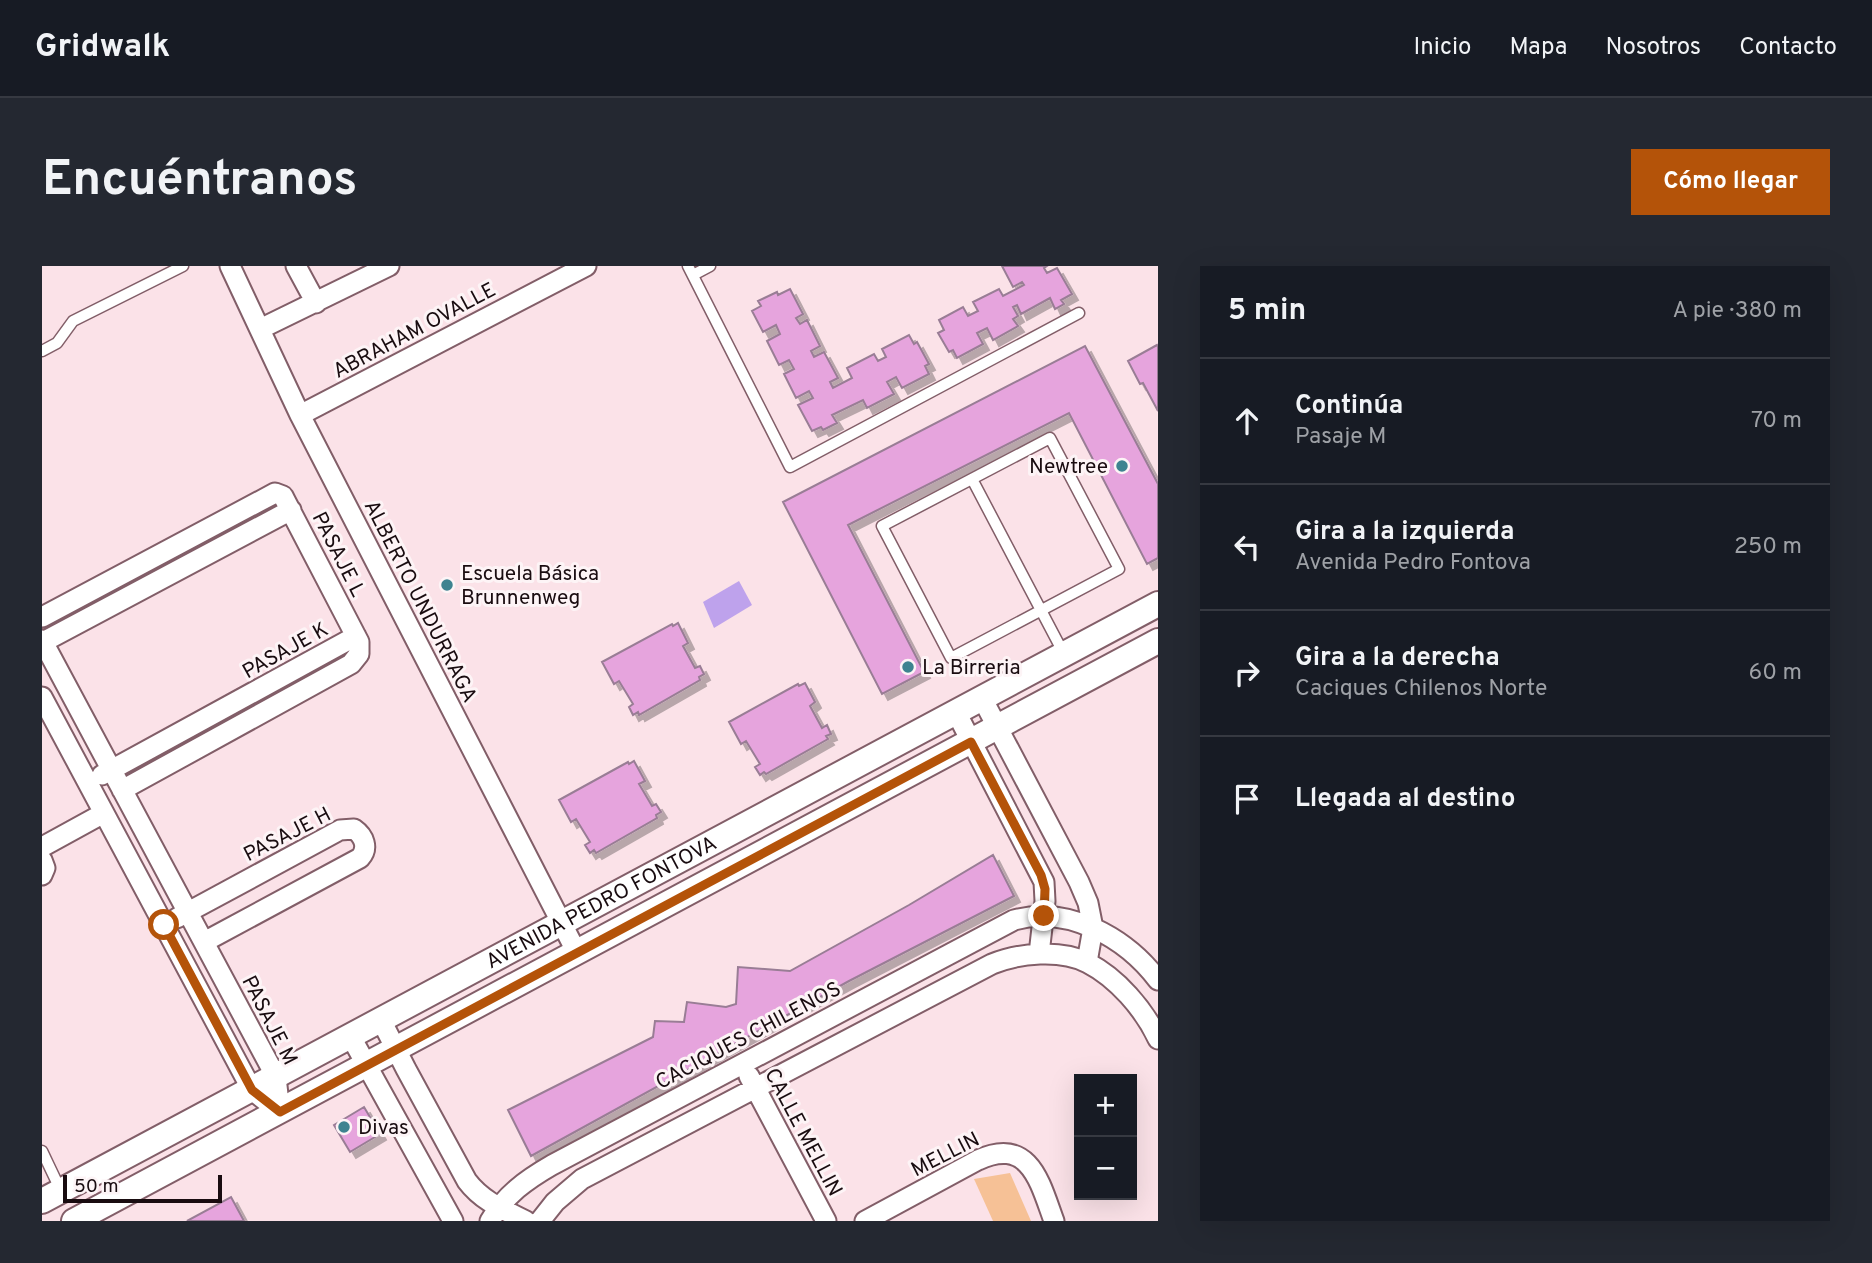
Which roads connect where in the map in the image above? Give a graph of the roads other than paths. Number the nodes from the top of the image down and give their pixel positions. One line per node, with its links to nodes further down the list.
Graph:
1 (183, 266): 11 (lane)
2 (230, 266): 10 (street, ALBERTO UNDURRAGA)
3 (296, 266): 8 (street)
4 (389, 266): 8 (street)
5 (586, 266): 12 (street, ABRAHAM OVALLE)
6 (710, 266): 7 (lane)
7 (691, 271): 9 (lane)
8 (316, 303): 10 (street)
9 (1079, 313)
10 (260, 329): 12 (street, ALBERTO UNDURRAGA)
11 (42, 351)
12 (300, 415): 36 (street, ALBERTO UNDURRAGA)
13 (972, 479): 16 (lane); 16 (lane); 16 (lane)
14 (285, 502): 17 (street); 18 (street, PASAJE L); 19 (street)
15 (1158, 604): 21 (street, AVENIDA PEDRO FONTOVA)
16 (1041, 611): 21 (lane)
17 (42, 617)
18 (356, 636): 27 (street, PASAJE K); 29 (street, PASAJE K)
19 (43, 641): 27 (street, PASAJE M)
20 (1158, 641): 25 (street, AVENIDA PEDRO FONTOVA)
21 (1064, 654): 23 (street, AVENIDA PEDRO FONTOVA)
22 (42, 697): 28 (street)
23 (982, 698): 24 (street, AVENIDA PEDRO FONTOVA); 25 (street)
24 (956, 712): 26 (street); 36 (street, AVENIDA PEDRO FONTOVA)
25 (998, 727): 26 (street, AVENIDA PEDRO FONTOVA); 38 (street)
26 (971, 742): 35 (street); 40 (street, AVENIDA PEDRO FONTOVA)
27 (112, 770): 28 (street, PASAJE K); 29 (street, PASAJE M)
28 (88, 783): 30 (street)
29 (122, 790): 34 (street, PASAJE M)
30 (104, 813): 31 (street); 37 (street)
31 (42, 847)
32 (42, 860): 33 (street)
33 (42, 875)
34 (188, 912): 37 (street, PASAJE H); 39 (street, PASAJE M); 39 (street, PASAJE H)
35 (1044, 916): 38 (street); 41 (street); 48 (street, CACIQUES CHILENOS)
36 (561, 923): 40 (street, ALBERTO UNDURRAGA); 44 (street, AVENIDA PEDRO FONTOVA)
37 (164, 925): 52 (street)
38 (1093, 928): 42 (street); 43 (street)
39 (204, 942): 50 (street, PASAJE M)
40 (577, 953): 47 (street, AVENIDA PEDRO FONTOVA)
41 (1039, 954): 42 (street); 51 (street)
42 (1087, 962): 46 (street)
43 (1158, 980)
44 (381, 1020): 45 (street, AVENIDA PEDRO FONTOVA); 47 (street)
45 (351, 1037): 49 (street); 50 (street, AVENIDA PEDRO FONTOVA)
46 (1158, 1038)
47 (397, 1049): 49 (street, AVENIDA PEDRO FONTOVA); 56 (street)
48 (743, 1064): 51 (street, CALLE MELLIN); 56 (street, CACIQUES CHILENOS)
49 (367, 1066): 53 (street, AVENIDA PEDRO FONTOVA); 58 (street)
50 (276, 1077): 52 (street, AVENIDA PEDRO FONTOVA); 53 (street, PASAJE M)
51 (755, 1087): 60 (street); 61 (street, CALLE MELLIN)
52 (252, 1090): 53 (street); 55 (street, AVENIDA PEDRO FONTOVA)
53 (280, 1112): 57 (street, AVENIDA PEDRO FONTOVA)
54 (42, 1151): 55 (lane)
55 (52, 1196)
56 (494, 1214): 59 (street)
57 (74, 1221)
58 (453, 1221)
59 (526, 1221)
60 (540, 1221)
61 (826, 1221)
62 (865, 1221): 63 (street, MELLIN)
63 (1054, 1221)

